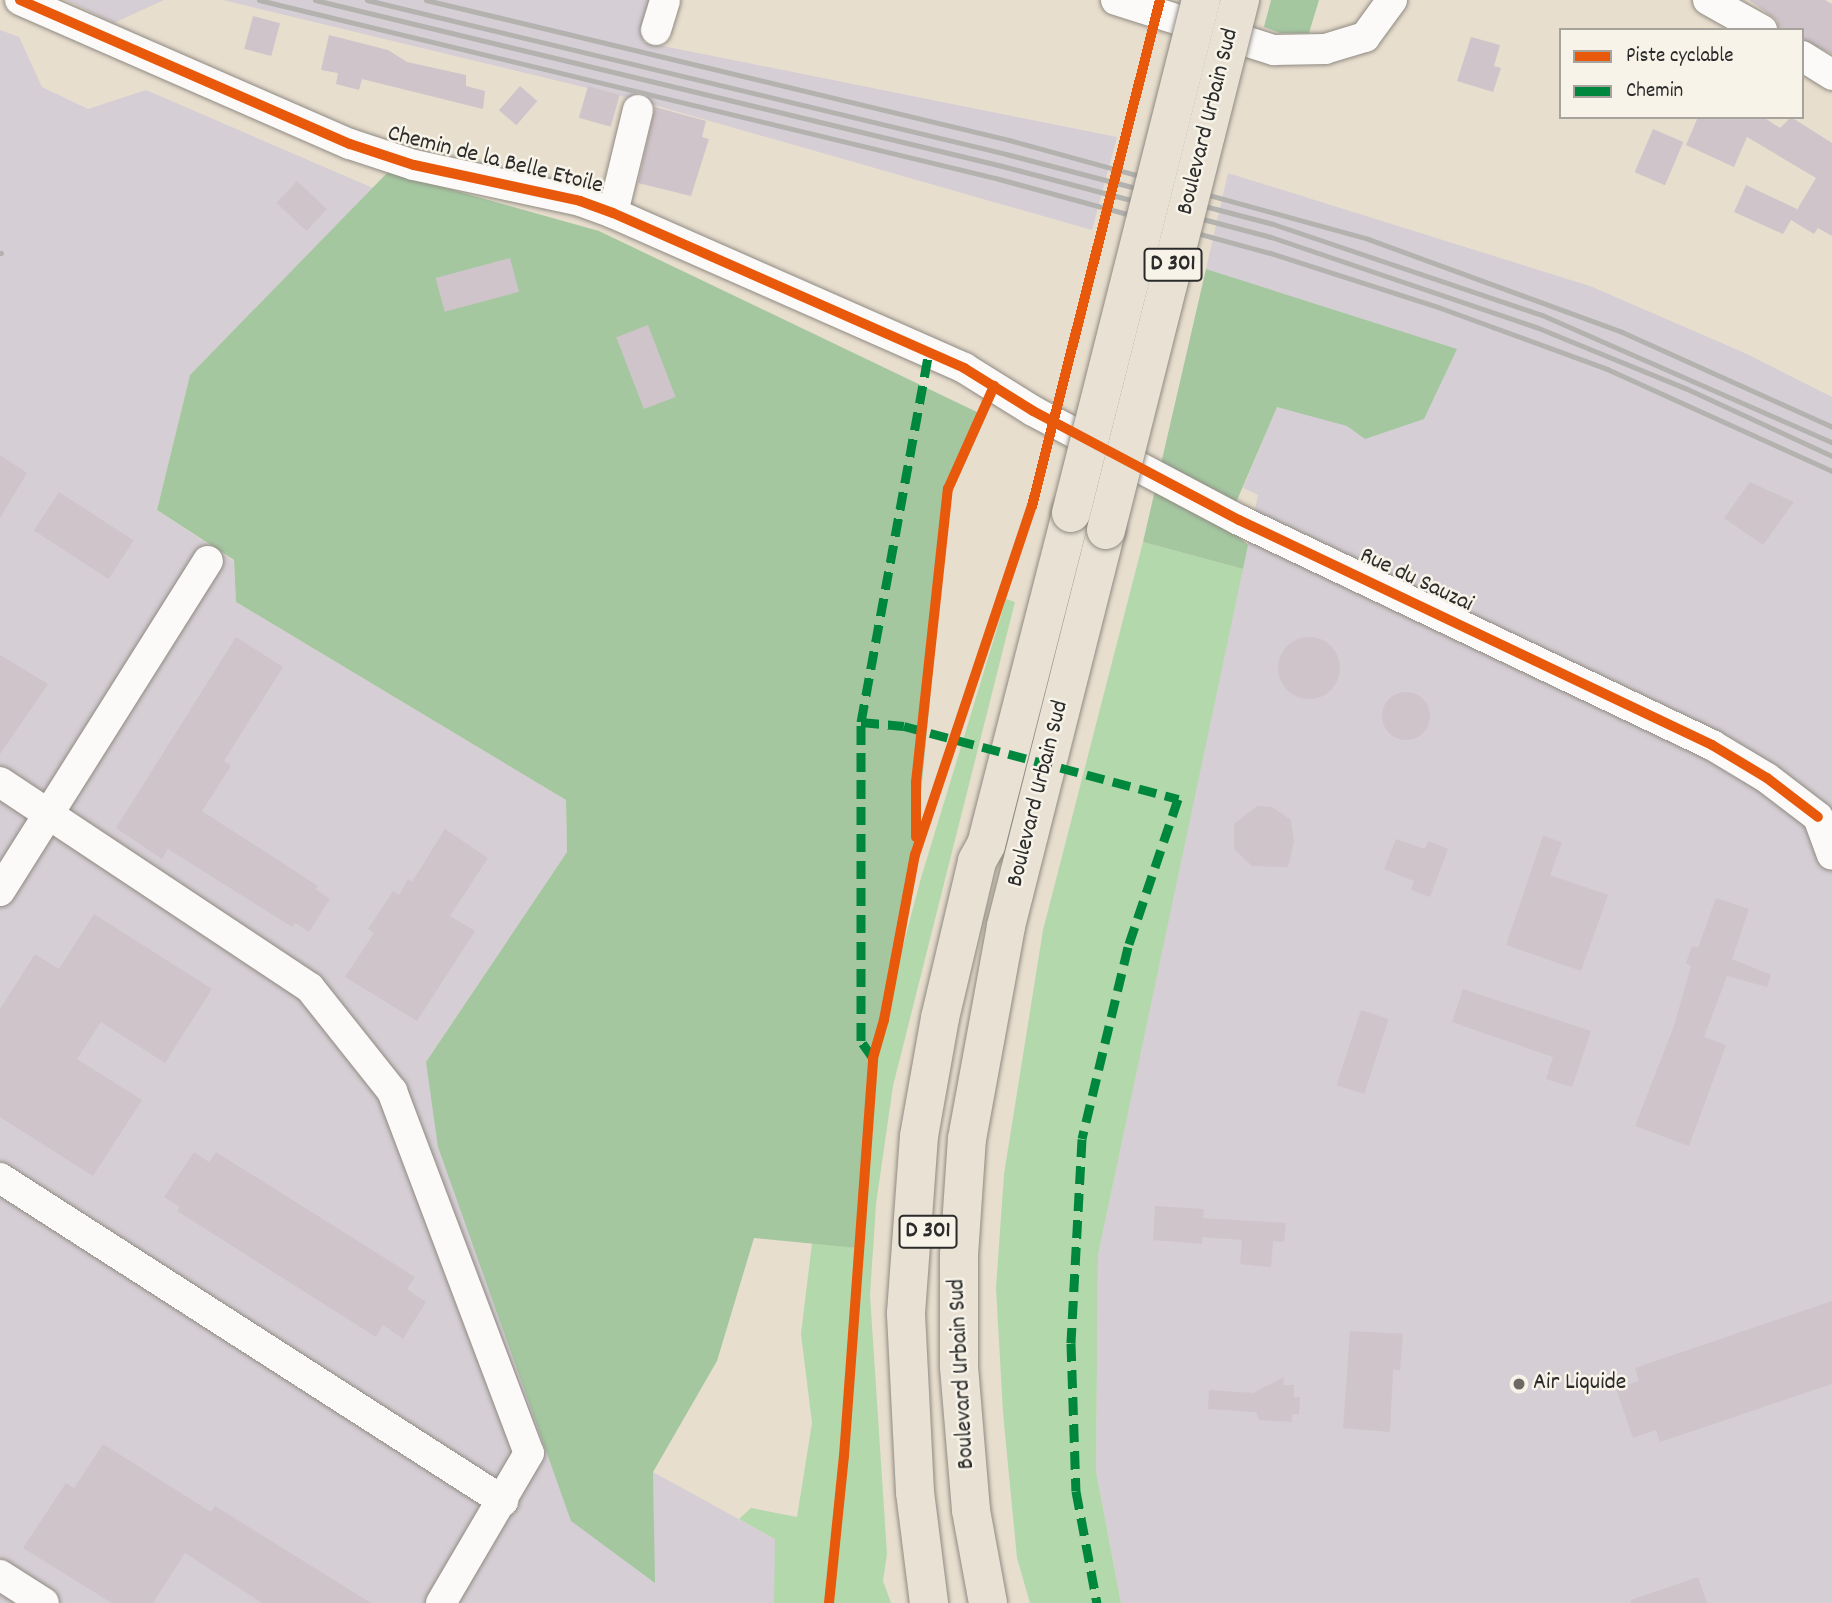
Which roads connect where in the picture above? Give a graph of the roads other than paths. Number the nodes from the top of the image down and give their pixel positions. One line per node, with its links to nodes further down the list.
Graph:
1 (20, 0): 13 (street, Chemin de la Belle Etoile)
2 (665, 0): 9 (street)
3 (1116, 0): 6 (street, bridge)
4 (1201, 0): 19 (highway, Boulevard Urbain Sud / D 301, bridge)
5 (1240, 0): 30 (highway, Boulevard Urbain Sud / D 301, bridge)
6 (1392, 0)
7 (1708, 0): 8 (street)
8 (1758, 28)
9 (656, 30)
10 (1804, 57): 11 (street)
11 (1832, 75)
12 (638, 110): 13 (street)
13 (613, 213): 14 (street, Chemin de la Belle Etoile)
14 (994, 386): 18 (street, Rue du Sauzai)
15 (208, 561): 17 (street)
16 (0, 782): 17 (street)
17 (49, 813): 21 (street); 23 (street)
18 (1825, 816): 20 (street)
19 (986, 845): 27 (highway); 28 (highway); 29 (highway, D 301)
20 (1832, 855)
21 (0, 891)
22 (0, 1178): 23 (street)
23 (503, 1501): 26 (street)
24 (0, 1575): 25 (street)
25 (44, 1603)
26 (441, 1603)
27 (905, 1603)
28 (929, 1603)
29 (953, 1603)
30 (988, 1603)

